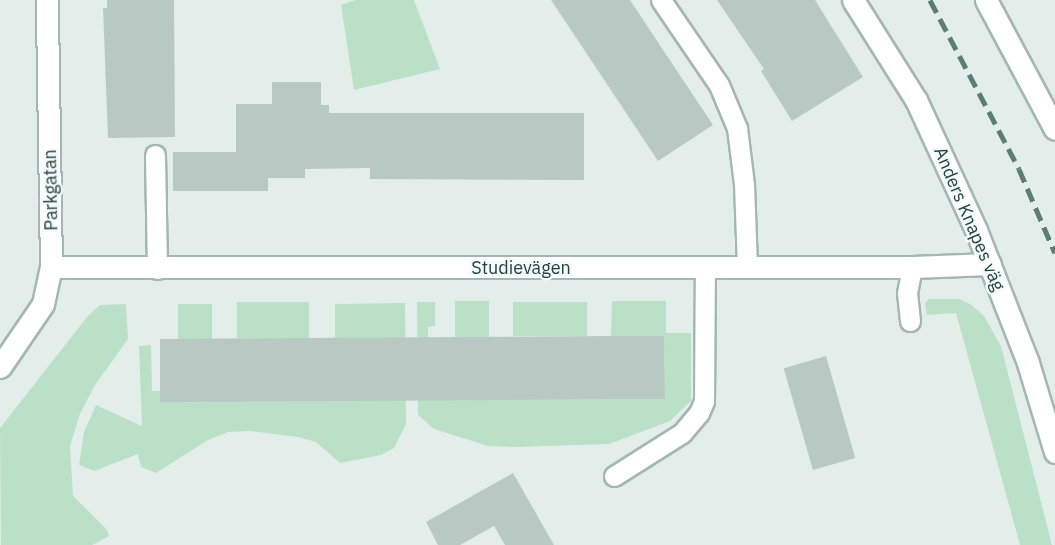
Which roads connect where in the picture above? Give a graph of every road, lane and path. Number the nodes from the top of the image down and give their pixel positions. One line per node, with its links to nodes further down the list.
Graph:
1 (47, 0): 8 (street, Parkgatan)
2 (661, 0): 9 (lane)
3 (853, 0): 7 (street, Anders Knapes väg)
4 (986, 0): 5 (street)
5 (1055, 128)
6 (155, 155): 12 (lane)
7 (990, 264): 10 (street, Studievägen); 15 (street, Anders Knapes väg)
8 (51, 267): 12 (street, Studievägen); 14 (street, Parkgatan)
9 (747, 267): 10 (street, Studievägen); 11 (street, Studievägen)
10 (912, 267): 13 (lane)
11 (705, 268): 12 (street, Studievägen); 16 (lane)
12 (157, 269)
13 (910, 321)
14 (0, 367)
15 (1055, 452)
16 (614, 476)

